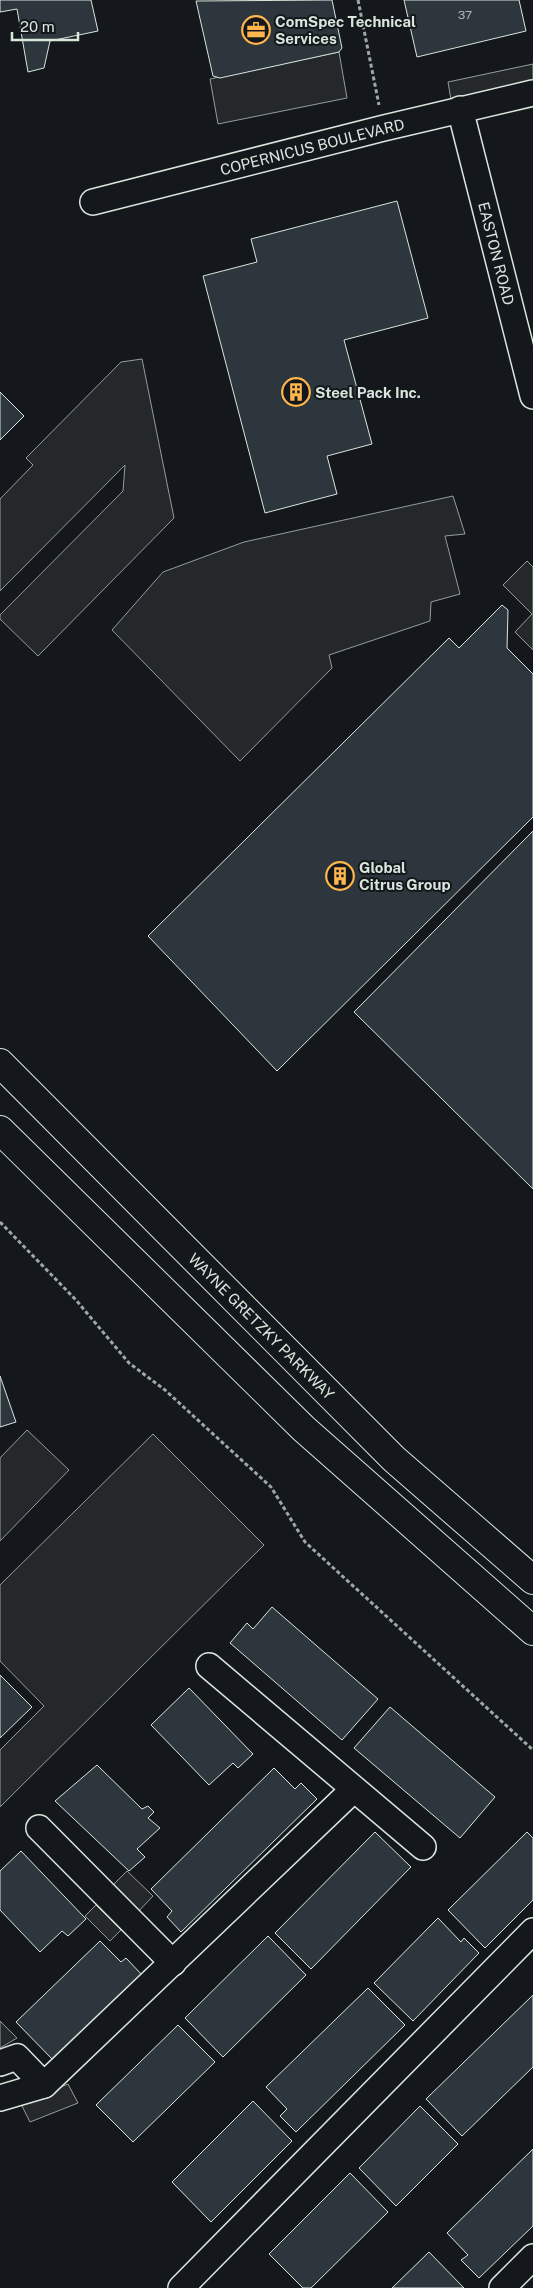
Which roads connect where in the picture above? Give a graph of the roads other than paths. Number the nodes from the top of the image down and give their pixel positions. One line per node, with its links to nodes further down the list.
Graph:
1 (533, 93): 2 (street, COPERNICUS BOULEVARD)
2 (460, 109): 3 (street, COPERNICUS BOULEVARD); 4 (street, EASTON ROAD)
3 (93, 202)
4 (533, 396)
5 (0, 1063): 7 (main road, WAYNE GRETZKY PARKWAY)
6 (0, 1130): 8 (main road)
7 (533, 1580)
8 (533, 1631)
9 (209, 1666): 10 (street)
10 (354, 1790): 12 (street); 14 (street)
11 (39, 1828): 14 (street)
12 (423, 1847)
13 (533, 1931): 19 (street)
14 (173, 1963): 16 (street)
15 (0, 2063): 16 (street)
16 (44, 2085): 17 (street)
17 (0, 2098)
18 (533, 2257): 20 (street)
19 (181, 2288)
20 (502, 2288)

